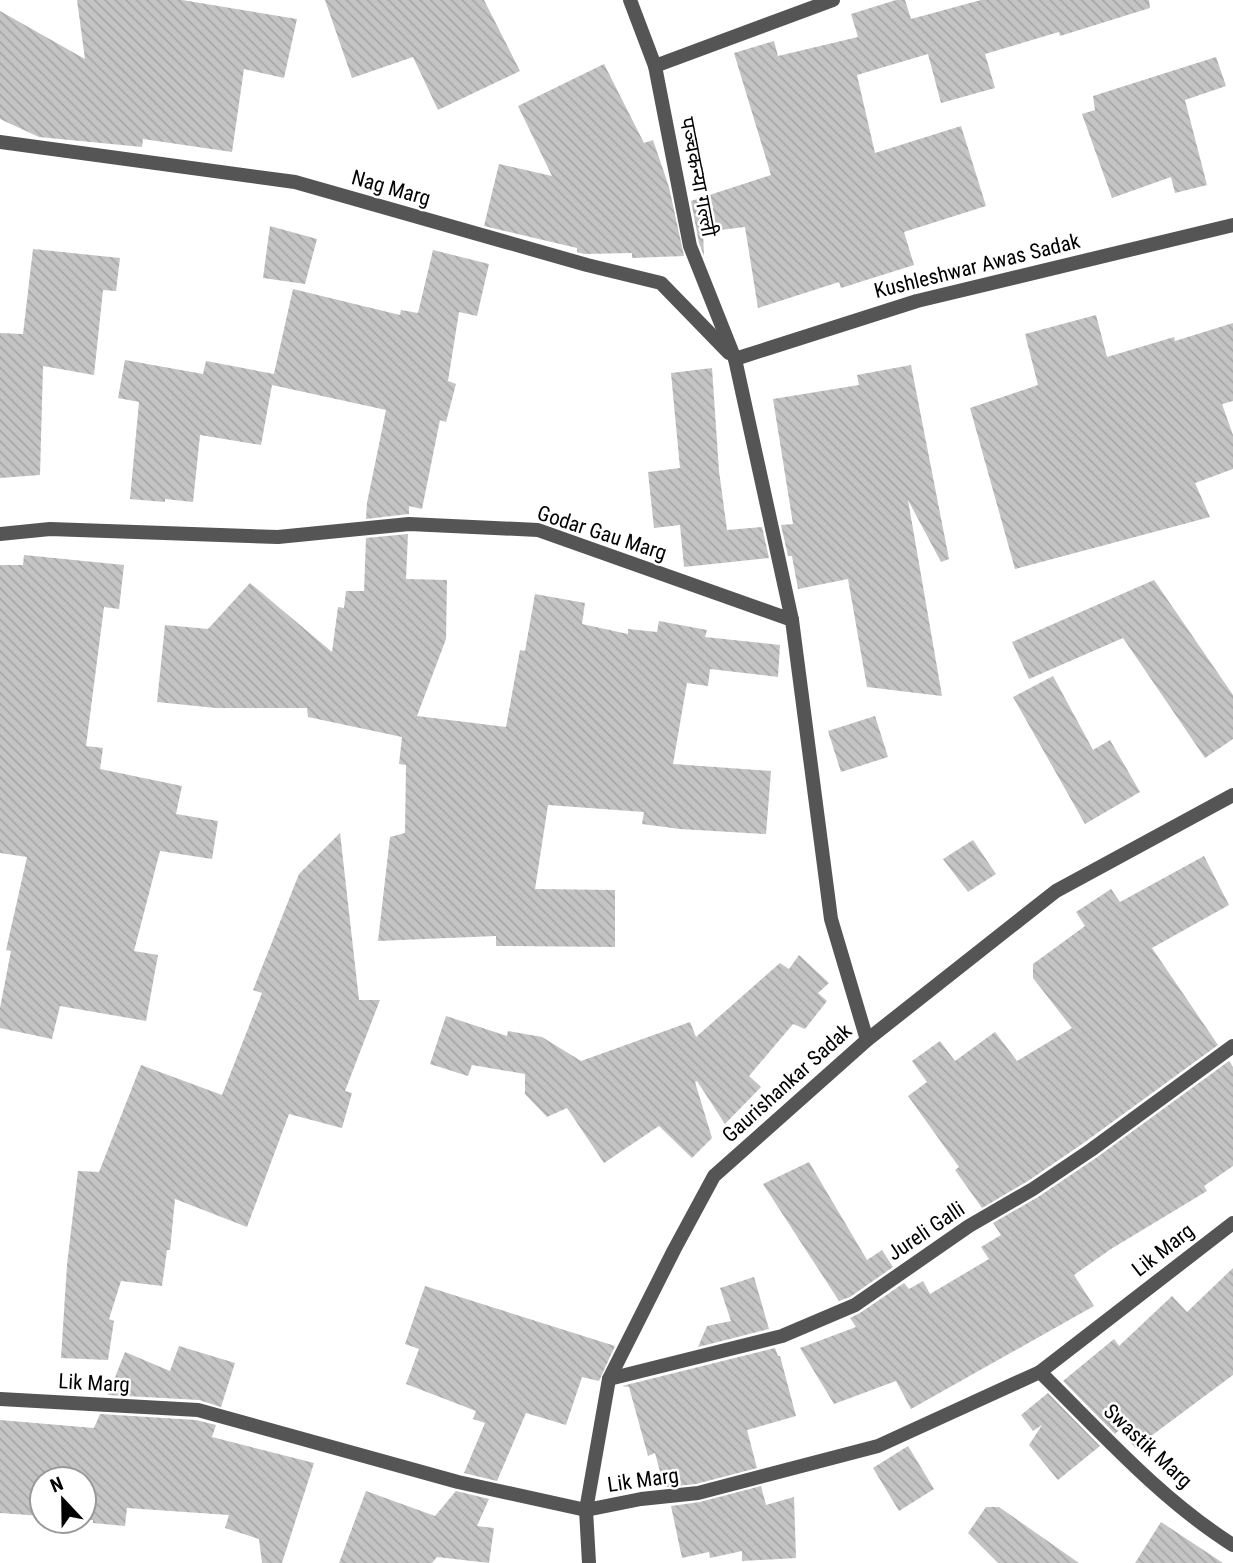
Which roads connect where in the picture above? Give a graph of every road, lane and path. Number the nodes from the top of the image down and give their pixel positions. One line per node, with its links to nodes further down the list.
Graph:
1 (630, 0): 3 (street, पञ्चकन्या गल्ली)
2 (832, 0): 3 (street)
3 (655, 66): 6 (street, पञ्चकन्या गल्ली)
4 (0, 142): 6 (street, Nag Marg)
5 (1233, 225): 6 (street, Kushleshwar Awas Sadak)
6 (735, 359): 8 (street)
7 (0, 534): 8 (street, Godar Gau Marg)
8 (792, 620): 10 (street)
9 (1233, 794): 10 (street, Gaurishankar Sadak)
10 (867, 1040): 14 (street, Gaurishankar Sadak)
11 (1233, 1046): 14 (street, Jureli Galli)
12 (1233, 1223): 13 (street, Lik Marg)
13 (1040, 1372): 16 (street, Lik Marg); 17 (street, Swastik Marg)
14 (609, 1380): 16 (street, Gaurishankar Sadak)
15 (0, 1399): 16 (street, Lik Marg)
16 (586, 1510): 18 (street, Gaurishankar Sadak)
17 (1233, 1545)
18 (589, 1563)

